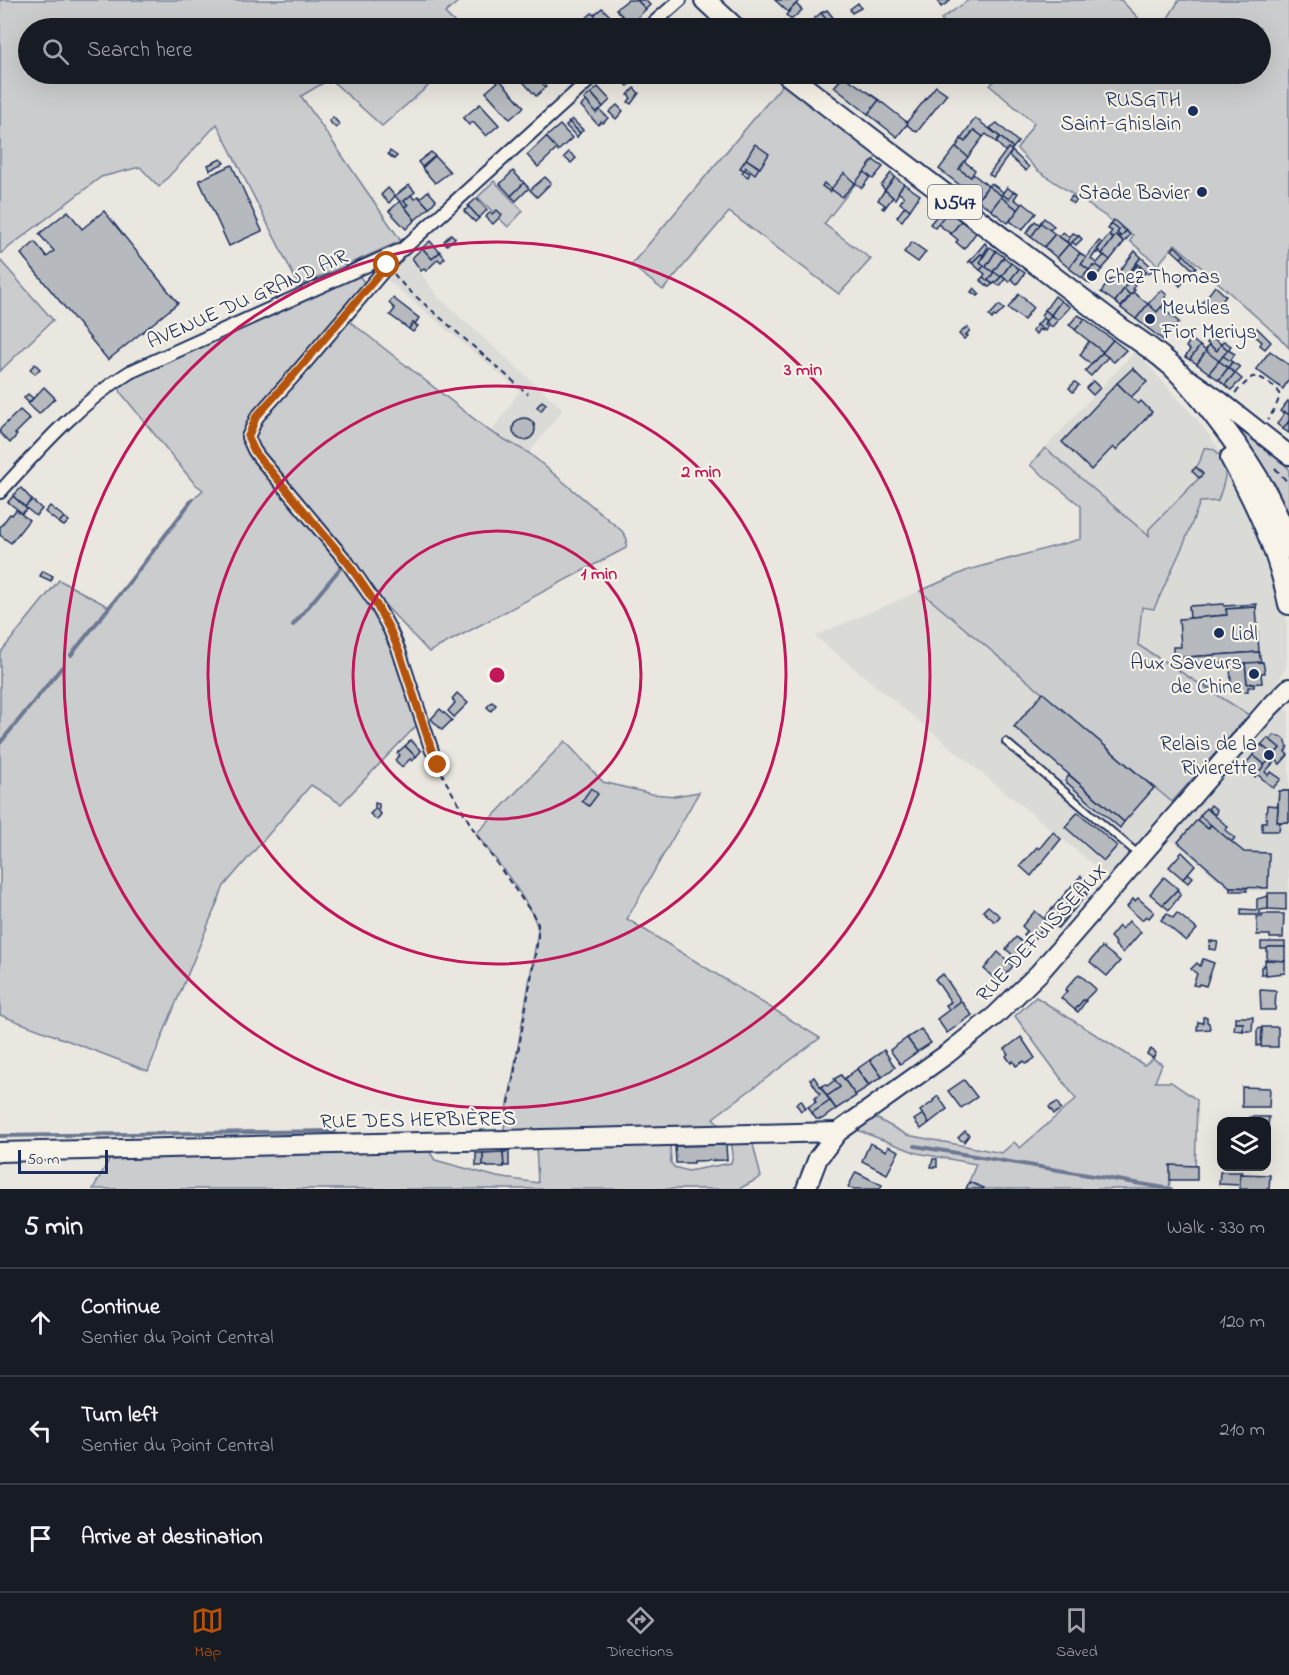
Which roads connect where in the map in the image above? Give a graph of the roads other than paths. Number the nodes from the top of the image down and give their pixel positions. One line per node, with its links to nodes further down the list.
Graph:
1 (680, 0): 3 (street)
2 (705, 0): 4 (main road)
3 (659, 18)
4 (724, 18)
5 (585, 84): 7 (street, AVENUE DU GRAND AIR)
6 (800, 84): 8 (main road, N547)
7 (403, 249): 14 (street, AVENUE DU GRAND AIR); 21 (street)
8 (1124, 330): 9 (main road, N547); 13 (main road, N547)
9 (1173, 368): 11 (street); 12 (main road, N547)
10 (1212, 424): 12 (lane)
11 (1289, 455)
12 (1246, 459): 15 (main road, N547)
13 (1243, 479): 15 (lane); 17 (main road, N547)
14 (0, 492)
15 (1279, 520): 16 (main road, N547)
16 (1289, 548)
17 (1289, 604)
18 (1289, 677): 19 (street, RUE DEFUISSEAUX)
19 (1281, 699): 22 (street, RUE DEFUISSEAUX)
20 (1006, 742): 22 (lane)
21 (432, 751)
22 (1141, 856): 23 (street, RUE DEFUISSEAUX)
23 (838, 1132): 24 (street, RUE DES HERBIÈRES); 25 (street, RUE DEFUISSEAUX)
24 (0, 1152)
25 (806, 1189)

